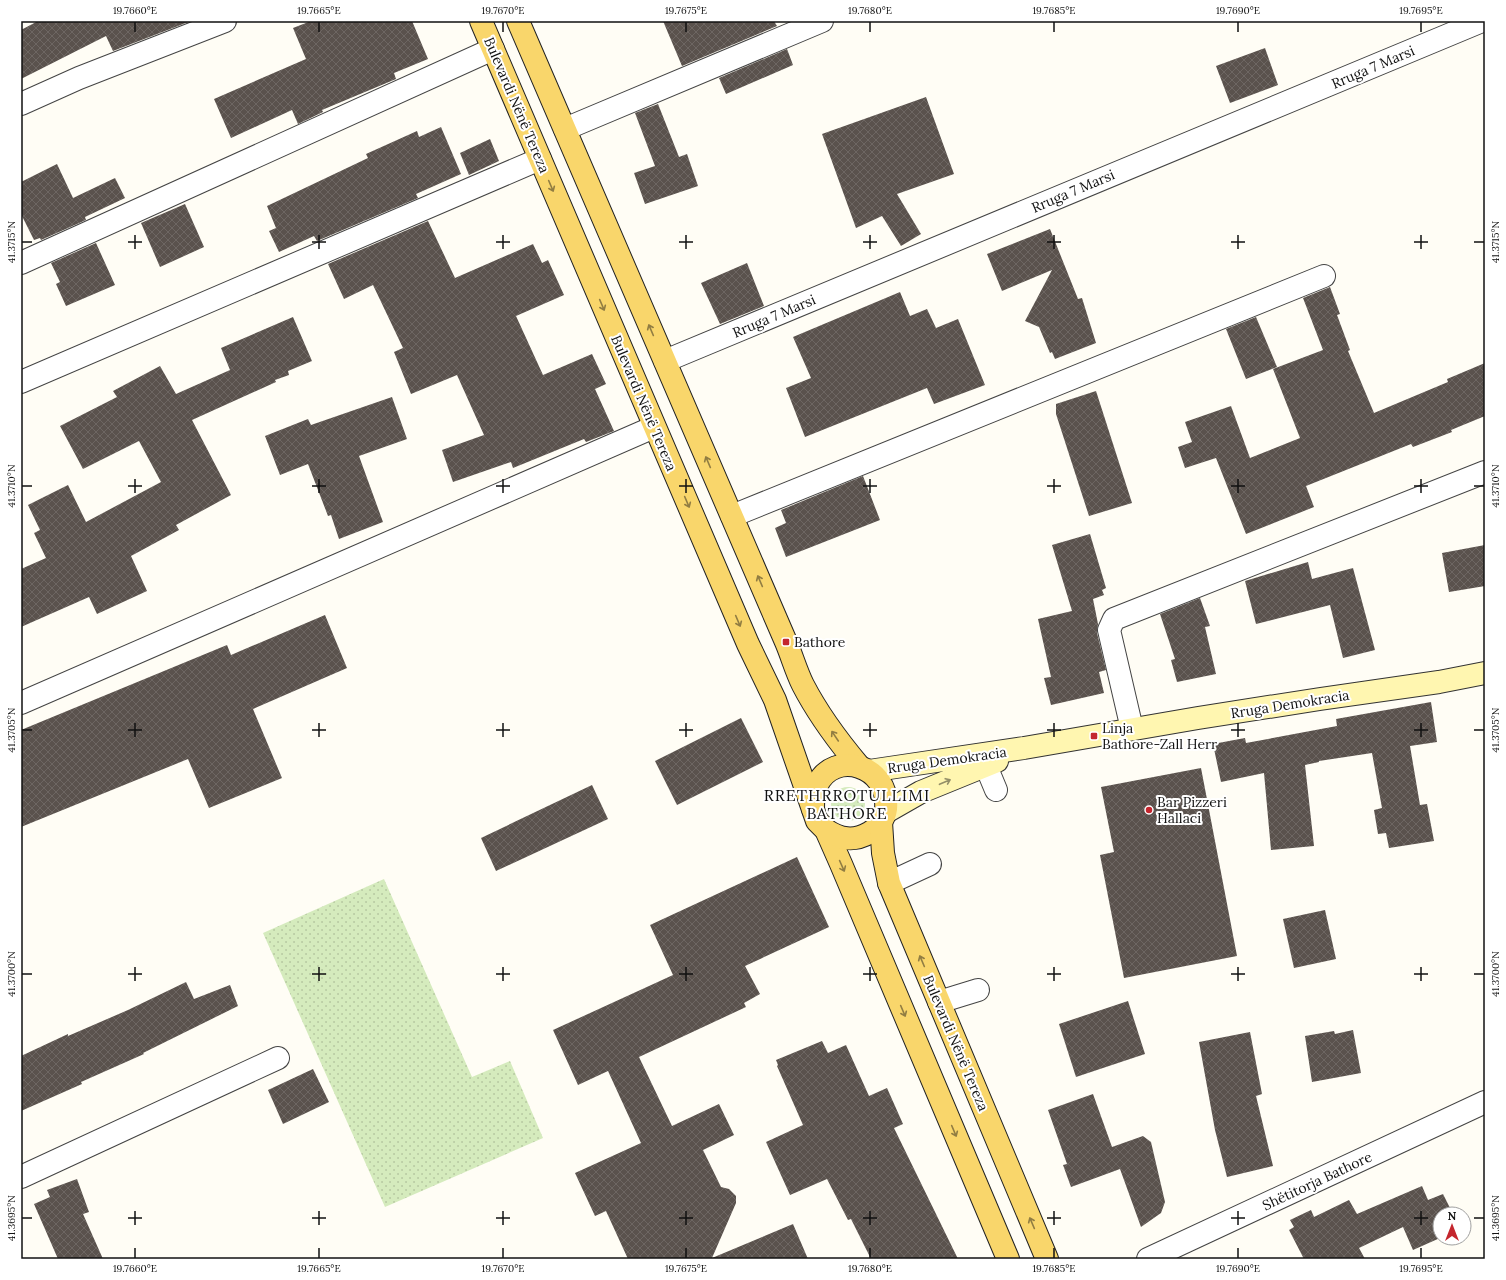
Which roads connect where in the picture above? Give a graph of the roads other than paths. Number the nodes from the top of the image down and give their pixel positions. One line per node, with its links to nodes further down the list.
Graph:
1 (225, 21): 7 (street)
2 (481, 21): 6 (main road, Bulevardi Nënë Tereza)
3 (518, 21): 8 (main road, Bulevardi Nënë Tereza)
4 (822, 21): 8 (street)
5 (1482, 21): 12 (street, Rruga 7 Marsi)
6 (493, 49): 9 (main road, Bulevardi Nënë Tereza); 10 (street)
7 (21, 104)
8 (565, 129): 12 (main road, Bulevardi Nënë Tereza, one-way to 8)
9 (540, 159): 13 (street); 14 (main road, Bulevardi Nënë Tereza, one-way to 14)
10 (21, 263)
11 (1324, 276): 16 (street)
12 (665, 361): 16 (main road, Bulevardi Nënë Tereza, one-way to 12)
13 (21, 382)
14 (654, 427): 18 (street); 24 (main road, Bulevardi Nënë Tereza, one-way to 24)
15 (1485, 472): 19 (street)
16 (732, 516): 22 (main road, Bulevardi Nënë Tereza, one-way to 16)
17 (1485, 673): 19 (main road, Rruga Demokracia)
18 (21, 702)
19 (1132, 729): 20 (main road, Rruga Demokracia)
20 (1024, 748): 21 (main road, Rruga Demokracia); 22 (main road, Rruga Demokracia)
21 (986, 766): 23 (street); 25 (main road, Rruga Demokracia, one-way to 21)
22 (864, 769): 24 (main road); 25 (main road, Bulevardi Nënë Tereza)
23 (996, 790)
24 (813, 809): 26 (main road, Bulevardi Nënë Tereza)
25 (883, 817): 26 (main road); 28 (main road, Bulevardi Nënë Tereza)
26 (826, 830): 34 (main road, Bulevardi Nënë Tereza, one-way to 34)
27 (930, 864): 28 (street)
28 (889, 882): 30 (main road, Bulevardi Nënë Tereza, one-way to 28)
29 (978, 990): 30 (street)
30 (939, 1002): 35 (main road, Bulevardi Nënë Tereza, one-way to 30)
31 (278, 1058): 33 (street)
32 (1485, 1102): 36 (street, Shëtitorja Bathore)
33 (21, 1178)
34 (1008, 1259)
35 (1047, 1259)
36 (1148, 1259)

